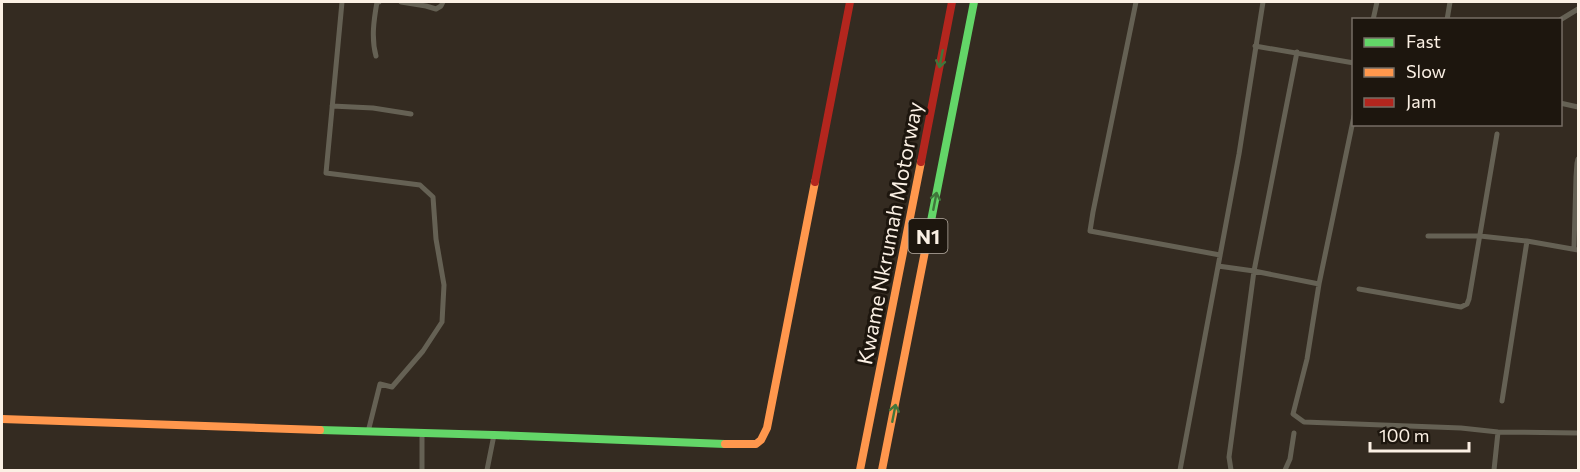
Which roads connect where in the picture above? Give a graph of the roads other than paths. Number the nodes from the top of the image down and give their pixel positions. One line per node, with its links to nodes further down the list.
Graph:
1 (342, 2): 21 (street)
2 (379, 2): 18 (street)
3 (400, 2): 4 (street)
4 (443, 2)
5 (850, 2): 43 (main road)
6 (952, 2): 46 (main road, Kwame Nkrumah Motorway / N1, one-way to 46)
7 (974, 2): 47 (main road, Kwame Nkrumah Motorway / N1, one-way to 7)
8 (1136, 2): 31 (street)
9 (1263, 2): 16 (street)
10 (1377, 2): 13 (street)
11 (1450, 2): 14 (street)
12 (1578, 9): 15 (street)
13 (1373, 18)
14 (1447, 18)
15 (1562, 19)
16 (1255, 46): 17 (street); 31 (street)
17 (1297, 52): 19 (street); 33 (street)
18 (376, 56)
19 (1352, 63)
20 (1562, 103): 22 (street)
21 (332, 106): 23 (street); 38 (street)
22 (1578, 107)
23 (411, 114)
24 (1352, 121): 34 (street)
25 (1497, 134): 28 (street)
26 (1578, 159): 30 (street)
27 (1428, 236): 28 (street)
28 (1480, 236): 29 (street); 35 (street)
29 (1527, 241): 30 (street); 36 (street)
30 (1576, 249)
31 (1220, 255): 32 (street)
32 (1218, 266): 33 (street); 48 (street)
33 (1254, 271): 34 (street); 49 (street)
34 (1319, 284): 39 (street)
35 (1359, 289)
36 (1503, 401)
37 (2, 419): 38 (main road)
38 (368, 432): 42 (main road)
39 (1498, 432): 41 (street); 51 (street)
40 (1294, 433): 50 (street)
41 (1578, 433)
42 (422, 434): 43 (main road); 44 (street)
43 (494, 435): 45 (street)
44 (422, 471)
45 (487, 471)
46 (860, 471)
47 (882, 471)
48 (1180, 471)
49 (1232, 471)
50 (1285, 471)
51 (1494, 471)

